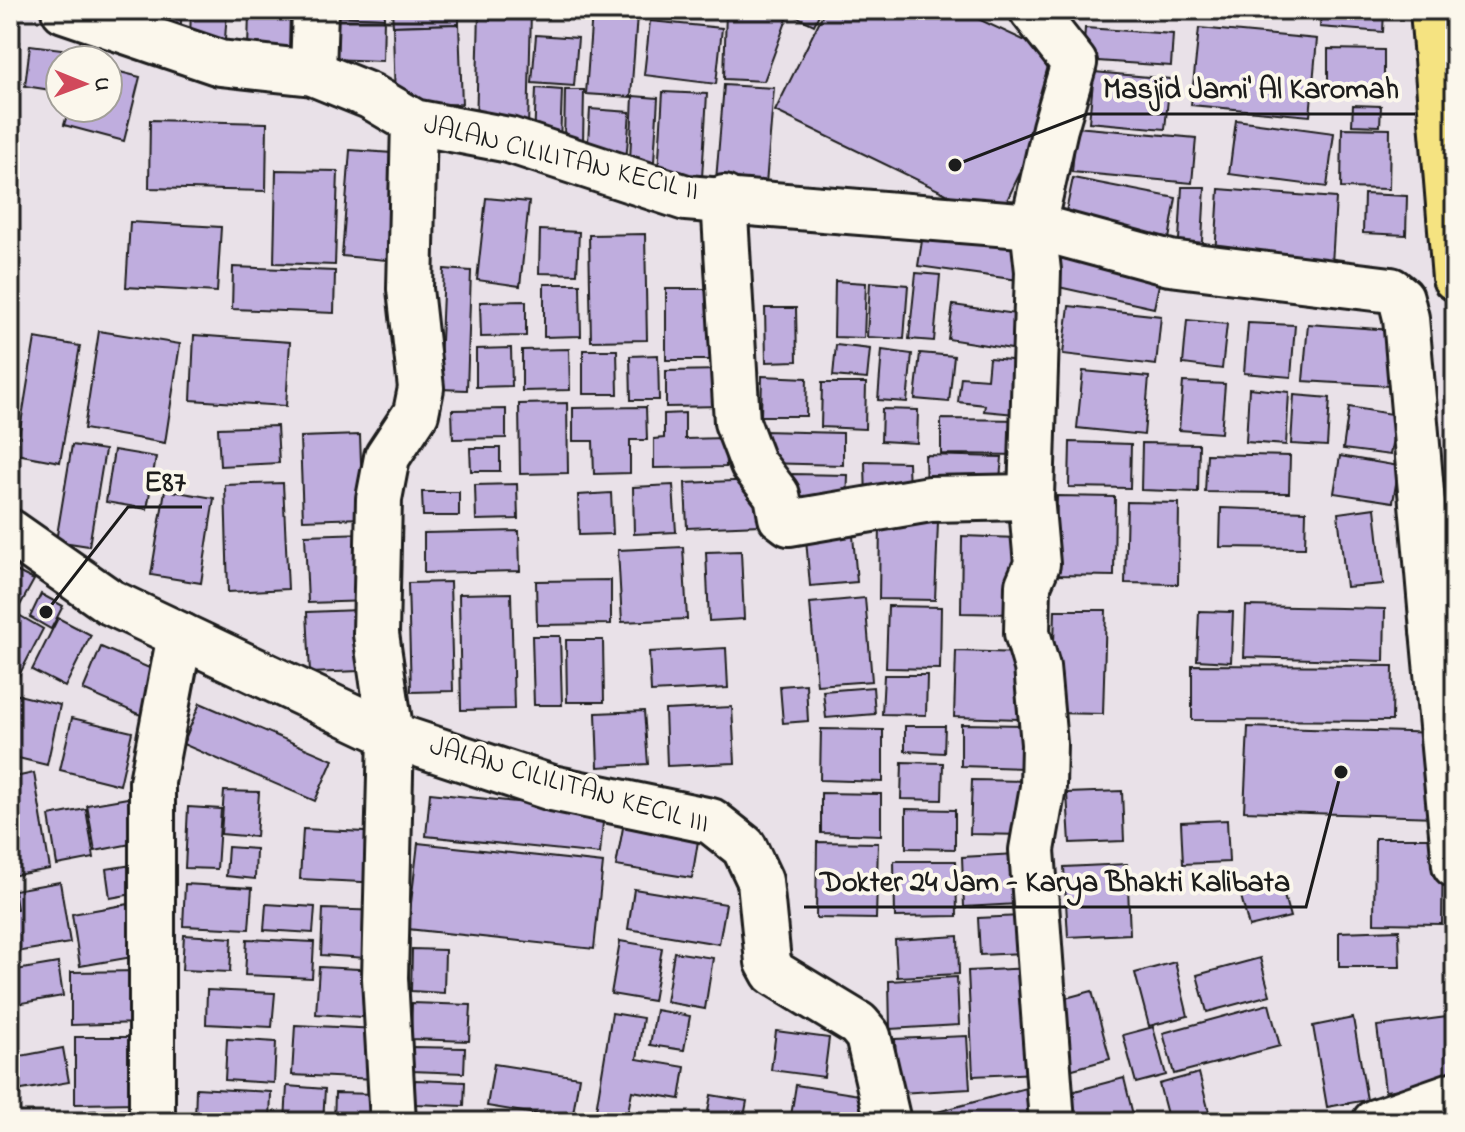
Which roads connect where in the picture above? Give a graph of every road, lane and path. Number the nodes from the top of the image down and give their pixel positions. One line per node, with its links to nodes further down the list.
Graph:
1 (64, 10): 5 (street, JALAN CILILITAN KECIL II)
2 (315, 10): 5 (street)
3 (1032, 10): 8 (street)
4 (1433, 10): 9 (main road)
5 (313, 73): 6 (street, JALAN CILILITAN KECIL II)
6 (414, 122): 7 (street, JALAN CILILITAN KECIL II); 14 (street)
7 (724, 198): 8 (street, JALAN CILILITAN KECIL II); 10 (street, JALAN CILILITAN KECIL II)
8 (1033, 226): 10 (street); 12 (street, JALAN CILILITAN KECIL II)
9 (1455, 278)
10 (1031, 497): 20 (street)
11 (10, 532): 13 (street, JALAN CILILITAN KECIL III)
12 (1444, 629): 15 (street, JALAN CILILITAN KECIL II)
13 (180, 635): 14 (street, JALAN CILILITAN KECIL III); 17 (street)
14 (391, 735): 18 (street, JALAN CILILITAN KECIL III); 19 (street, JALAN CILILITAN KECIL III)
15 (1455, 865)
16 (1455, 1094): 21 (street)
17 (152, 1122)
18 (393, 1122)
19 (888, 1122)
20 (1052, 1122)
21 (1375, 1122)

